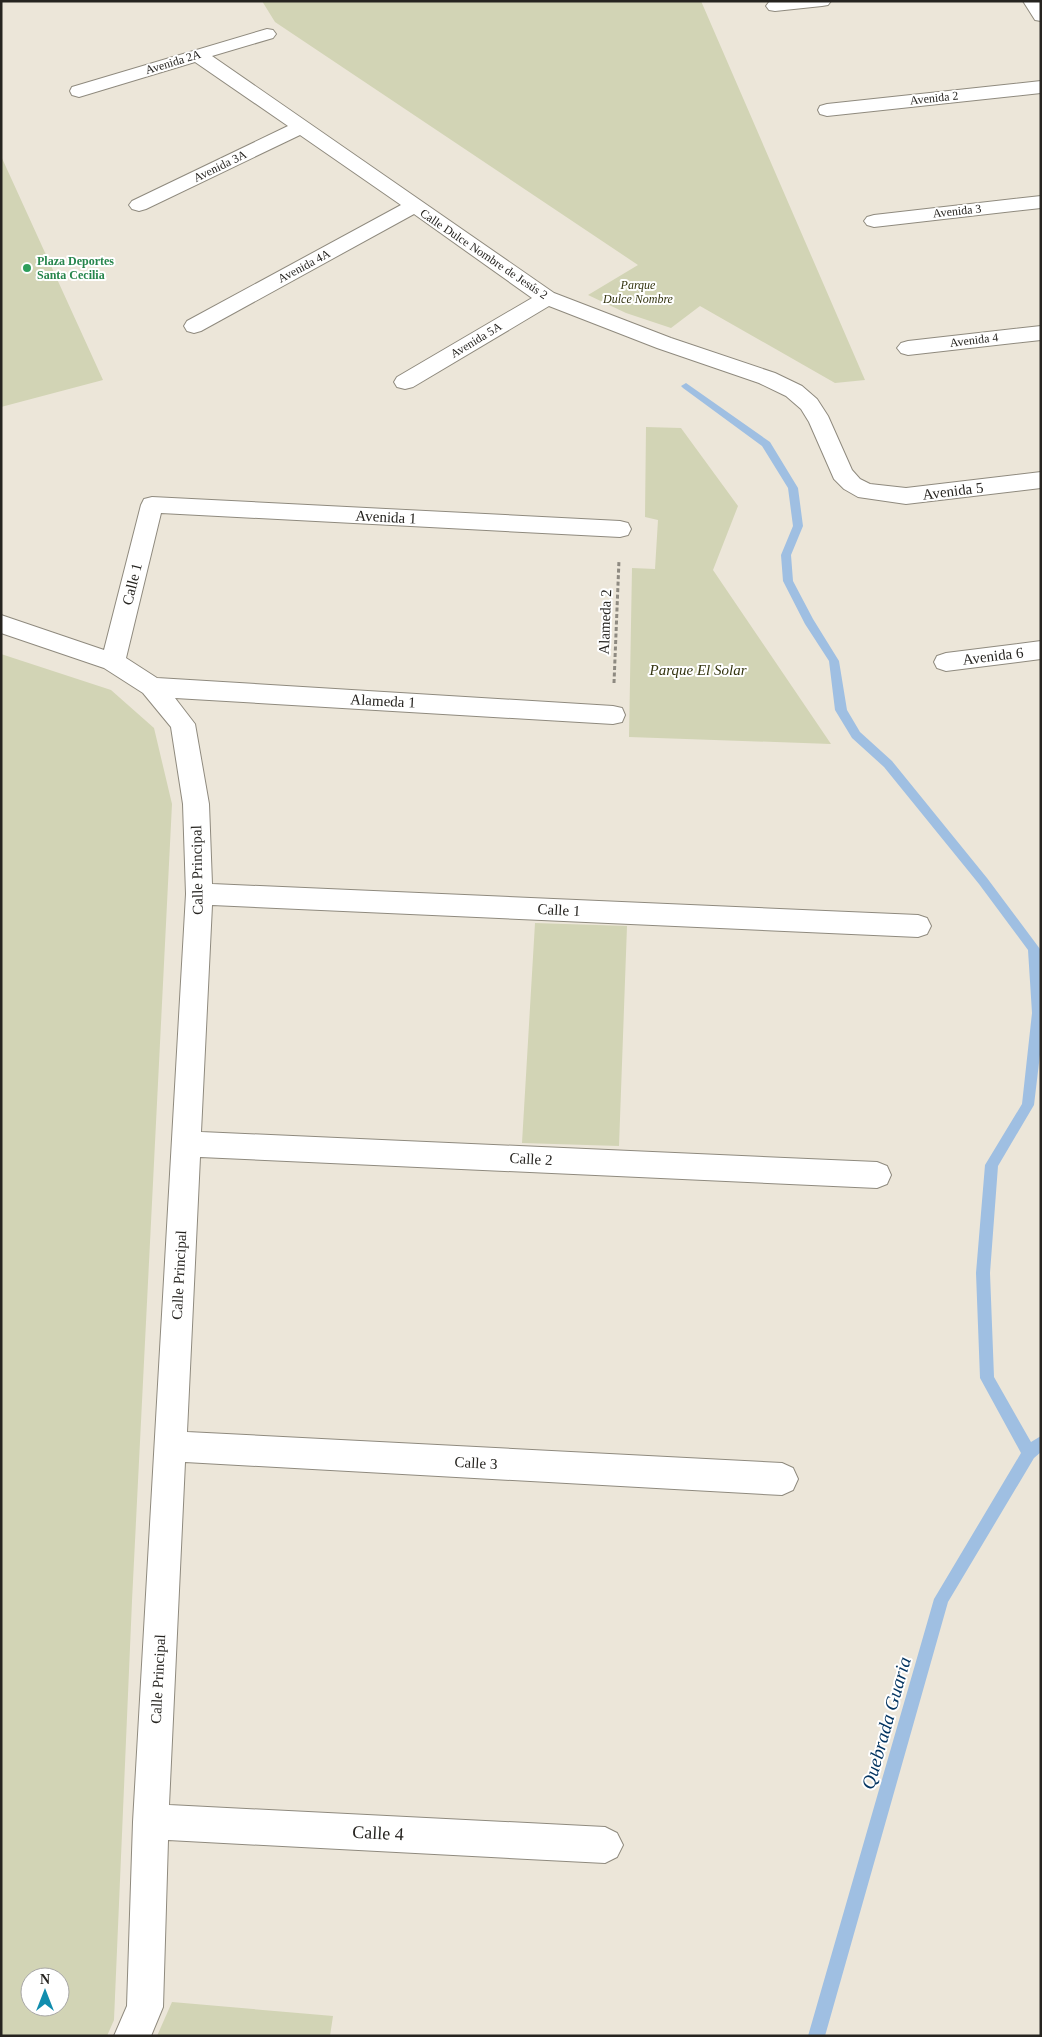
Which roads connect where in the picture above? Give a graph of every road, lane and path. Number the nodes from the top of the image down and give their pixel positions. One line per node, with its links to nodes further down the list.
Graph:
1 (822, 1): 3 (street)
2 (1032, 1): 4 (street)
3 (775, 6)
4 (1041, 16)
5 (267, 34): 6 (street, Avenida 2A)
6 (198, 55): 8 (street, Avenida 2A); 10 (street, Calle Dulce Nombre de Jesús 2)
7 (1041, 87): 9 (street, Avenida 2)
8 (79, 91)
9 (827, 110)
10 (301, 126): 12 (street, Avenida 3A); 13 (street, Calle Dulce Nombre de Jesús 2)
11 (1041, 202): 14 (street, Avenida 3)
12 (139, 205)
13 (414, 206): 15 (street, Calle Dulce Nombre de Jesús 2); 16 (street, Avenida 4A)
14 (874, 221)
15 (547, 298): 21 (street, Avenida 5A); 23 (street, Calle Dulce Nombre de Jesús 2)
16 (194, 326)
17 (1041, 333): 18 (street, Avenida 4)
18 (1008, 336): 19 (street, Avenida 4); 20 (street)
19 (908, 348)
20 (1041, 348)
21 (405, 382)
22 (1041, 480): 23 (street, Avenida 5)
23 (866, 491)
24 (152, 505): 25 (street, Avenida 1); 28 (street, Calle 1)
25 (620, 529): 31 (path, Alameda 2)
26 (1, 624): 28 (street, Calle Principal)
27 (1041, 650): 29 (street, Avenida 6)
28 (113, 662): 30 (street, Calle Principal)
29 (946, 662)
30 (152, 687): 31 (street, Alameda 1); 32 (street, Calle Principal)
31 (613, 715)
32 (199, 894): 33 (street, Calle 1); 34 (street, Calle Principal)
33 (918, 926)
34 (185, 1144): 35 (street, Calle 2); 36 (street, Calle Principal)
35 (877, 1175)
36 (170, 1446): 37 (street, Calle 3); 38 (street, Calle Principal)
37 (782, 1479)
38 (151, 1822): 39 (street, Calle 4); 40 (street, Calle Principal)
39 (605, 1845)
40 (132, 2036)

